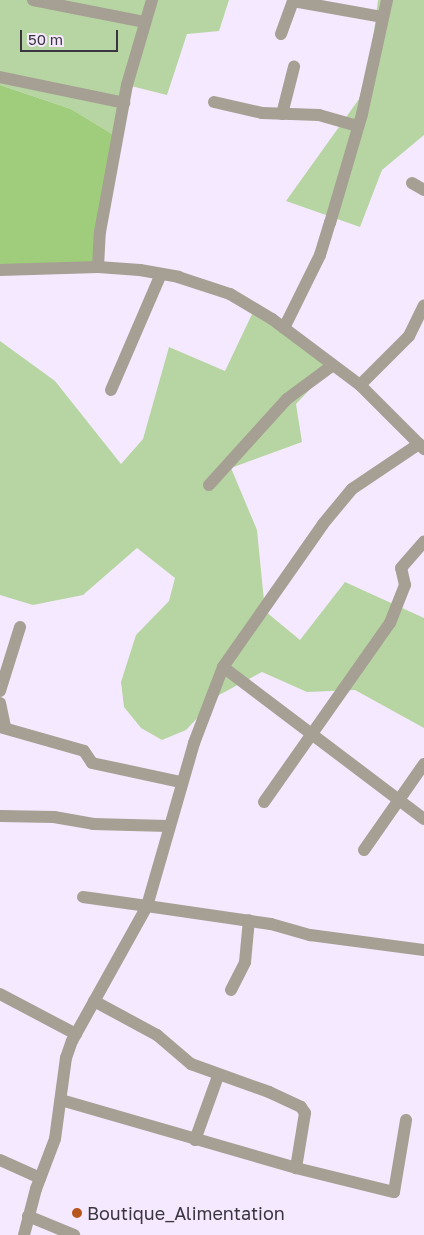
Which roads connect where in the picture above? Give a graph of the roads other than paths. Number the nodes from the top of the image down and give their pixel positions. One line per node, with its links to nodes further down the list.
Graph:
1 (33, 0): 5 (street)
2 (152, 0): 5 (street)
3 (387, 0): 4 (street)
4 (382, 17): 6 (street); 12 (street)
5 (144, 22): 10 (street)
6 (282, 34)
7 (294, 67): 11 (street)
8 (0, 78): 10 (street)
9 (214, 102): 11 (street)
10 (124, 103): 15 (street)
11 (282, 114): 12 (street)
12 (358, 126): 19 (street)
13 (412, 183): 14 (street)
14 (424, 190)
15 (98, 267): 16 (street); 17 (street)
16 (0, 270)
17 (161, 274): 19 (street); 22 (street)
18 (424, 305): 21 (street)
19 (284, 328): 20 (street)
20 (333, 365): 21 (street); 24 (street)
21 (360, 385): 23 (street)
22 (110, 390)
23 (422, 446): 27 (street)
24 (209, 485)
25 (424, 542): 31 (street)
26 (20, 627): 28 (street)
27 (223, 667): 31 (street); 33 (street)
28 (0, 690)
29 (0, 703): 30 (street)
30 (2, 727): 33 (street)
31 (310, 733): 34 (street); 35 (street)
32 (424, 764): 34 (street)
33 (181, 782): 38 (street)
34 (399, 801): 37 (street); 39 (street)
35 (264, 802)
36 (0, 816): 38 (street)
37 (424, 819)
38 (168, 826): 41 (street)
39 (364, 850)
40 (83, 897): 41 (street)
41 (147, 906): 42 (street); 46 (street)
42 (249, 920): 43 (street); 44 (street)
43 (424, 950)
44 (231, 990)
45 (0, 994): 47 (street)
46 (94, 1001): 47 (street); 48 (street)
47 (76, 1034): 49 (street)
48 (218, 1076): 51 (street); 53 (street)
49 (61, 1100): 51 (street); 54 (street)
50 (406, 1120): 53 (street)
51 (195, 1140): 53 (street)
52 (0, 1160): 54 (street)
53 (296, 1168)
54 (40, 1178): 55 (street)
55 (28, 1216): 56 (street); 57 (street)
56 (24, 1235)
57 (74, 1235)

